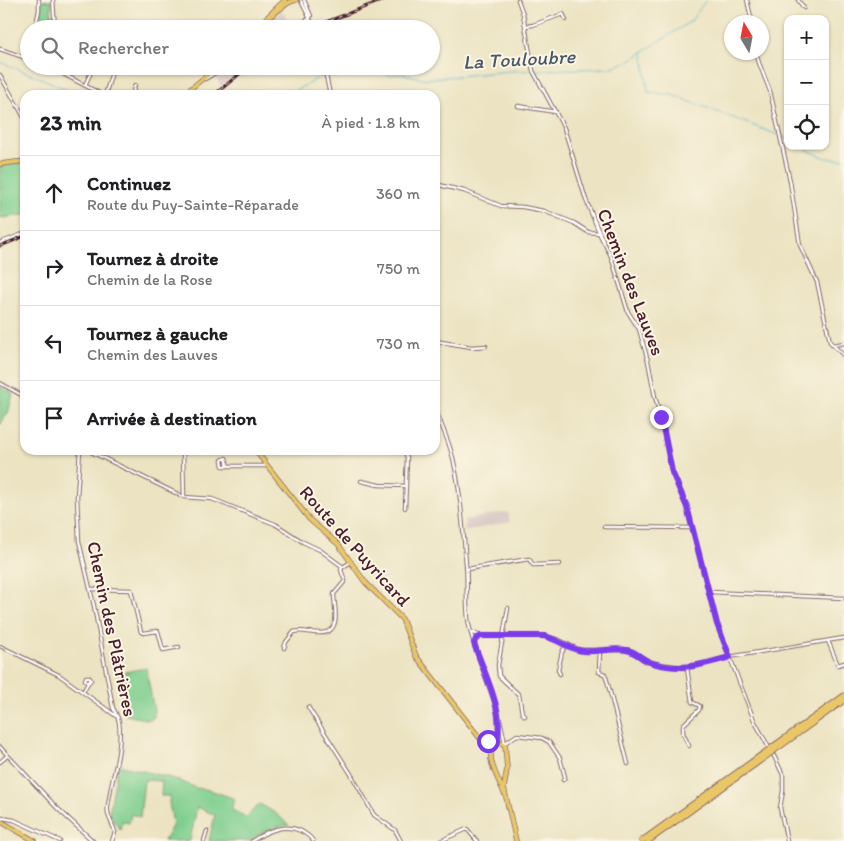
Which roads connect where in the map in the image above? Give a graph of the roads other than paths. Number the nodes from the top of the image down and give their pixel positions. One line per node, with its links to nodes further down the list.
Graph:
1 (39, 0): 11 (street)
2 (53, 0): 12 (street)
3 (284, 0): 13 (main road)
4 (300, 0): 10 (street); 14 (main road); 16 (street)
5 (518, 0): 18 (street, Chemin des Lauves)
6 (747, 0): 9 (street)
7 (798, 0): 8 (street)
8 (804, 8)
9 (750, 15)
10 (310, 18): 15 (street)
11 (37, 20)
12 (54, 20)
13 (264, 20)
14 (265, 20)
15 (307, 20)
16 (312, 20)
17 (566, 20): 18 (street)
18 (525, 26): 39 (street, Chemin des Lauves)
19 (0, 49): 20 (street)
20 (20, 56)
21 (758, 60): 48 (street)
22 (65, 75): 31 (street)
23 (90, 75): 31 (street)
24 (111, 75): 33 (street)
25 (208, 75): 29 (main road)
26 (211, 75): 29 (street)
27 (326, 75): 36 (street)
28 (0, 76): 38 (street)
29 (204, 79): 35 (main road)
30 (135, 85): 34 (street)
31 (85, 86): 32 (street)
32 (93, 90)
33 (106, 90)
34 (134, 90)
35 (190, 90)
36 (329, 90)
37 (518, 106): 39 (street)
38 (20, 110)
39 (556, 112): 43 (street, Chemin des Lauves)
40 (20, 162): 41 (main road)
41 (0, 164)
42 (440, 185): 43 (street)
43 (600, 233): 66 (street, Chemin des Lauves)
44 (20, 235): 45 (street)
45 (0, 243)
46 (440, 342): 49 (street)
47 (844, 343): 48 (street)
48 (833, 345): 50 (street)
49 (486, 346)
50 (844, 356)
51 (0, 383): 52 (street)
52 (20, 394)
53 (440, 422): 70 (street)
54 (80, 455): 71 (street, Chemin des Plâtrières)
55 (97, 455): 63 (street)
56 (184, 455): 63 (street)
57 (259, 455): 60 (main road, Route de Puyricard)
58 (406, 455): 62 (street)
59 (228, 466): 60 (street)
60 (267, 466): 67 (main road, Route de Puyricard)
61 (361, 481): 62 (street)
62 (406, 486): 64 (street)
63 (184, 497): 69 (street)
64 (405, 508)
65 (604, 527): 66 (street)
66 (692, 528): 72 (street, Chemin des Lauves)
67 (351, 562): 69 (street); 98 (main road, Route de Puyricard)
68 (560, 564): 70 (street)
69 (343, 567): 84 (street)
70 (467, 569): 75 (street)
71 (90, 589): 83 (street); 96 (street, Chemin des Plâtrières)
72 (710, 592): 73 (street); 86 (street, Chemin des Lauves)
73 (844, 598)
74 (508, 608): 77 (street)
75 (471, 632): 76 (street); 80 (street)
76 (481, 636): 77 (street); 80 (street)
77 (503, 636): 81 (street); 97 (street)
78 (844, 638): 79 (street)
79 (828, 641): 86 (street); 87 (street)
80 (474, 643): 95 (street)
81 (566, 645): 85 (street); 89 (street)
82 (0, 646): 91 (street)
83 (179, 647)
84 (284, 648)
85 (600, 650): 88 (street); 108 (street)
86 (730, 657): 88 (street); 102 (street, Chemin des Lauves)
87 (844, 663)
88 (687, 668): 101 (street)
89 (560, 674)
90 (88, 683): 91 (street)
91 (83, 692): 96 (street)
92 (844, 696): 126 (highway)
93 (844, 700): 127 (highway)
94 (308, 707): 122 (street)
95 (498, 711): 99 (street); 100 (street)
96 (117, 716): 118 (street, Chemin des Plâtrières)
97 (525, 716)
98 (481, 737): 99 (main road, Route de Puyricard); 104 (main road, Route de Puyricard)
99 (496, 741): 100 (main road, Route de Puyricard); 104 (main road)
100 (505, 744): 109 (main road, Route de Puyricard); 111 (street)
101 (689, 746)
102 (768, 746)
103 (0, 747): 105 (street)
104 (490, 751): 110 (main road, Route de Puyricard)
105 (7, 756): 107 (street); 117 (street)
106 (774, 756): 128 (street)
107 (0, 762)
108 (628, 764)
109 (505, 777): 110 (main road); 112 (main road, Route de Puyricard)
110 (498, 778): 112 (main road, Route de Puyricard)
111 (563, 780)
112 (504, 792): 125 (main road, Route de Puyricard)
113 (0, 821): 115 (main road); 116 (street)
114 (207, 831): 119 (street)
115 (35, 841)
116 (60, 841)
117 (93, 841)
118 (112, 841)
119 (204, 841)
120 (252, 841): 121 (street)
121 (313, 841)
122 (401, 841)
123 (440, 841): 124 (street)
124 (477, 841)
125 (515, 841)
126 (642, 841)
127 (648, 841)
128 (787, 841)

